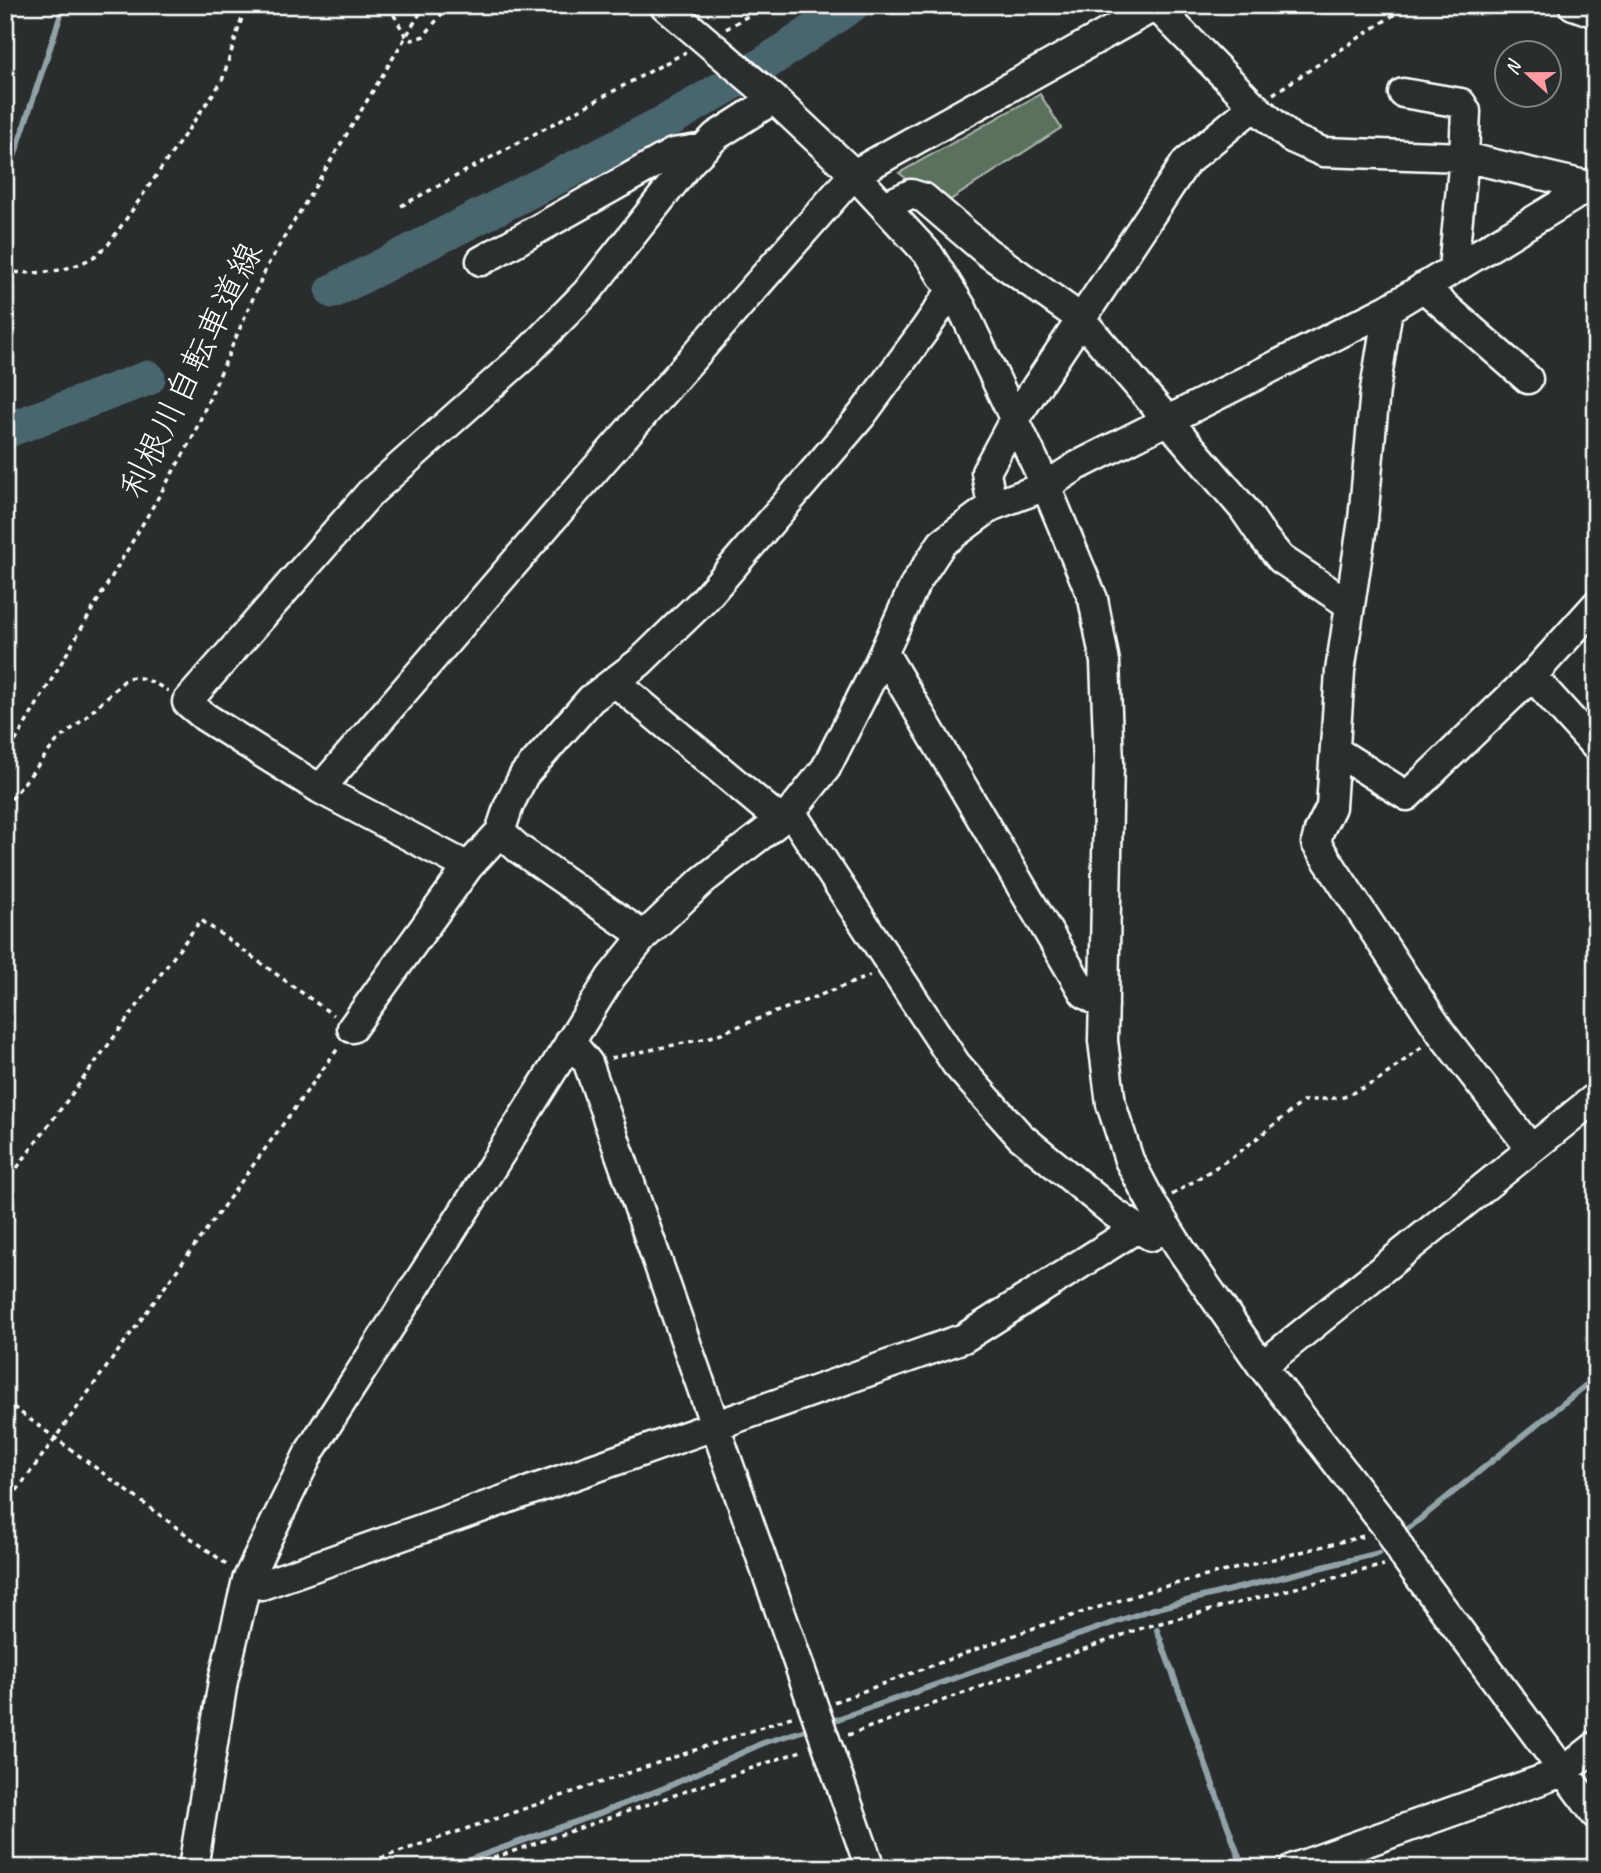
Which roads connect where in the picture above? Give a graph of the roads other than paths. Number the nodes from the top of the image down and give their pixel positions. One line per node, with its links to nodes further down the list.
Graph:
1 (664, 5): 6 (street)
2 (1156, 5): 7 (street); 10 (street)
3 (1573, 5): 4 (street)
4 (1596, 13)
5 (1402, 93): 9 (street)
6 (774, 99): 8 (street); 10 (street)
7 (1254, 106): 9 (street); 18 (street)
8 (704, 148): 13 (street); 31 (street)
9 (1464, 157): 11 (street); 14 (street)
10 (854, 174): 12 (street); 31 (street)
11 (1593, 185): 14 (street)
12 (884, 206): 16 (street); 18 (street)
13 (481, 261)
14 (1453, 269): 15 (street)
15 (1423, 288): 17 (street); 19 (street)
16 (951, 290): 20 (street); 28 (street)
17 (1388, 309): 21 (street); 24 (street)
18 (1080, 318): 20 (street); 21 (street)
19 (1528, 379)
20 (1014, 419): 22 (street); 23 (street)
21 (1168, 420): 22 (street); 24 (street)
22 (1046, 486): 23 (street); 36 (street)
23 (992, 506): 26 (street)
24 (1350, 605): 30 (street)
25 (1596, 605): 27 (street)
26 (884, 653): 32 (street); 36 (street)
27 (1532, 676): 29 (street); 30 (street)
28 (615, 682): 32 (street); 33 (street)
29 (1596, 747)
30 (1336, 751): 40 (street)
31 (320, 789): 34 (street)
32 (786, 816): 35 (street); 41 (street)
33 (500, 832): 34 (street); 35 (street)
34 (468, 867): 37 (street)
35 (644, 936): 38 (street)
36 (1104, 1005): 42 (street)
37 (352, 1028)
38 (570, 1041): 44 (street); 45 (street)
39 (1596, 1097): 40 (street)
40 (1531, 1149): 43 (street)
41 (1136, 1228): 42 (street); 44 (street)
42 (1182, 1251): 43 (street)
43 (1262, 1366): 47 (street)
44 (714, 1424): 45 (street); 50 (street)
45 (247, 1580): 49 (street)
46 (1596, 1746): 47 (street)
47 (1563, 1772): 48 (street); 51 (street)
48 (1596, 1815)
49 (193, 1868)
50 (870, 1868)
51 (1294, 1868)

